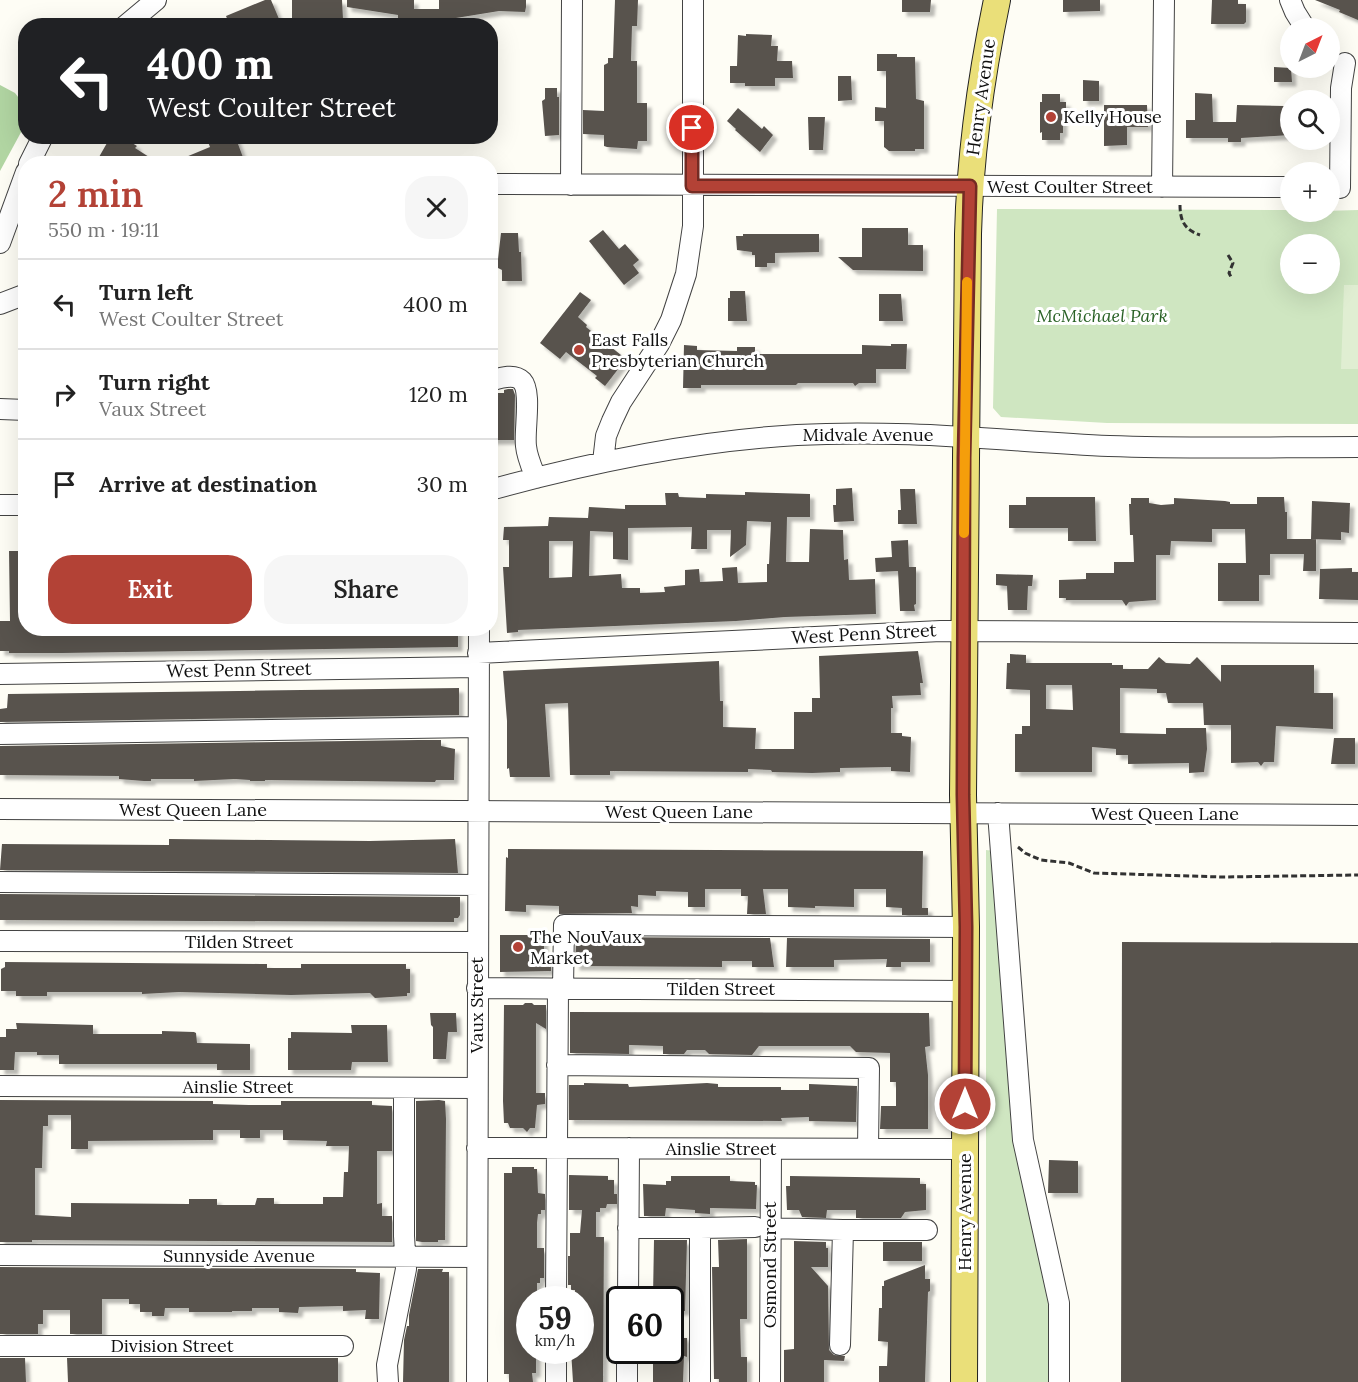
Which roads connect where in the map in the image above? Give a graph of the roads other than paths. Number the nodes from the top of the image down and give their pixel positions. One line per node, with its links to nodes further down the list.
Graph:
1 (156, 0): 7 (street)
2 (572, 0): 11 (street)
3 (693, 0): 12 (street)
4 (997, 0): 13 (main road, Henry Avenue)
5 (1164, 0): 14 (street)
6 (1290, 0): 8 (street)
7 (135, 18)
8 (1300, 18)
9 (1344, 60): 16 (street)
10 (498, 184): 11 (street, West Coulter Street)
11 (571, 185): 12 (street, West Coulter Street)
12 (692, 186): 13 (street, West Coulter Street); 26 (street)
13 (970, 186): 14 (street, West Coulter Street); 24 (main road, Henry Avenue)
14 (1162, 187): 15 (street, West Coulter Street)
15 (1280, 188)
16 (1342, 188)
17 (18, 194): 18 (street)
18 (0, 243)
19 (18, 297): 20 (street)
20 (0, 304)
21 (498, 379): 27 (street)
22 (0, 409): 23 (street)
23 (18, 410)
24 (965, 437): 25 (street, Midvale Avenue); 26 (street, Midvale Avenue); 31 (main road, Henry Avenue)
25 (1358, 447)
26 (603, 462): 27 (street, Midvale Avenue)
27 (536, 478): 28 (street, Midvale Avenue)
28 (498, 488)
29 (0, 505): 30 (street)
30 (18, 505)
31 (964, 630): 32 (street, West Penn Street); 34 (street, West Penn Street); 40 (main road, Henry Avenue)
32 (1358, 633)
33 (479, 636): 34 (street, Vaux Street)
34 (478, 660): 35 (street, West Penn Street); 36 (street, Vaux Street)
35 (0, 674)
36 (478, 727): 37 (street); 39 (street, Vaux Street)
37 (0, 734)
38 (0, 809): 39 (street, West Queen Lane)
39 (478, 812): 40 (street, West Queen Lane); 44 (street, Vaux Street)
40 (963, 813): 41 (street, West Queen Lane); 45 (main road, Henry Avenue)
41 (998, 813): 42 (street, West Queen Lane); 83 (street)
42 (1358, 815)
43 (0, 882): 44 (street)
44 (478, 885): 47 (street, Vaux Street)
45 (966, 927): 49 (street); 50 (main road, Henry Avenue)
46 (0, 941): 47 (street, Tilden Street)
47 (477, 942): 48 (street, Vaux Street)
48 (477, 988): 49 (street, Tilden Street); 54 (street, Vaux Street)
49 (560, 988): 50 (street, Tilden Street); 51 (street)
50 (965, 991): 60 (main road, Henry Avenue)
51 (557, 1065): 56 (street); 59 (street)
52 (0, 1086): 53 (street, Ainslie Street)
53 (404, 1088): 54 (street, Ainslie Street); 67 (street)
54 (477, 1088): 55 (street, Vaux Street)
55 (477, 1148): 56 (street, Ainslie Street); 68 (street, Vaux Street)
56 (557, 1148): 57 (street, Ainslie Street); 69 (street)
57 (629, 1148): 58 (street, Ainslie Street); 61 (street)
58 (771, 1149): 59 (street, Ainslie Street); 63 (street, Osmond Street)
59 (868, 1149): 60 (street, Ainslie Street)
60 (965, 1149): 82 (main road, Henry Avenue)
61 (628, 1228): 62 (street); 70 (street)
62 (700, 1228): 63 (street); 80 (street)
63 (763, 1228): 64 (street); 81 (street, Osmond Street)
64 (843, 1230): 65 (street); 71 (street)
65 (927, 1230)
66 (0, 1255): 67 (street, Sunnyside Avenue)
67 (406, 1257): 68 (street, Sunnyside Avenue); 76 (street)
68 (477, 1257): 77 (street, Vaux Street)
69 (556, 1286)
70 (628, 1286)
71 (840, 1345)
72 (0, 1346): 73 (street, Division Street)
73 (343, 1346)
74 (556, 1364): 78 (street)
75 (627, 1364): 79 (street)
76 (388, 1382)
77 (477, 1382)
78 (556, 1382)
79 (627, 1382)
80 (700, 1382)
81 (770, 1382)
82 (964, 1382)
83 (1059, 1382)

